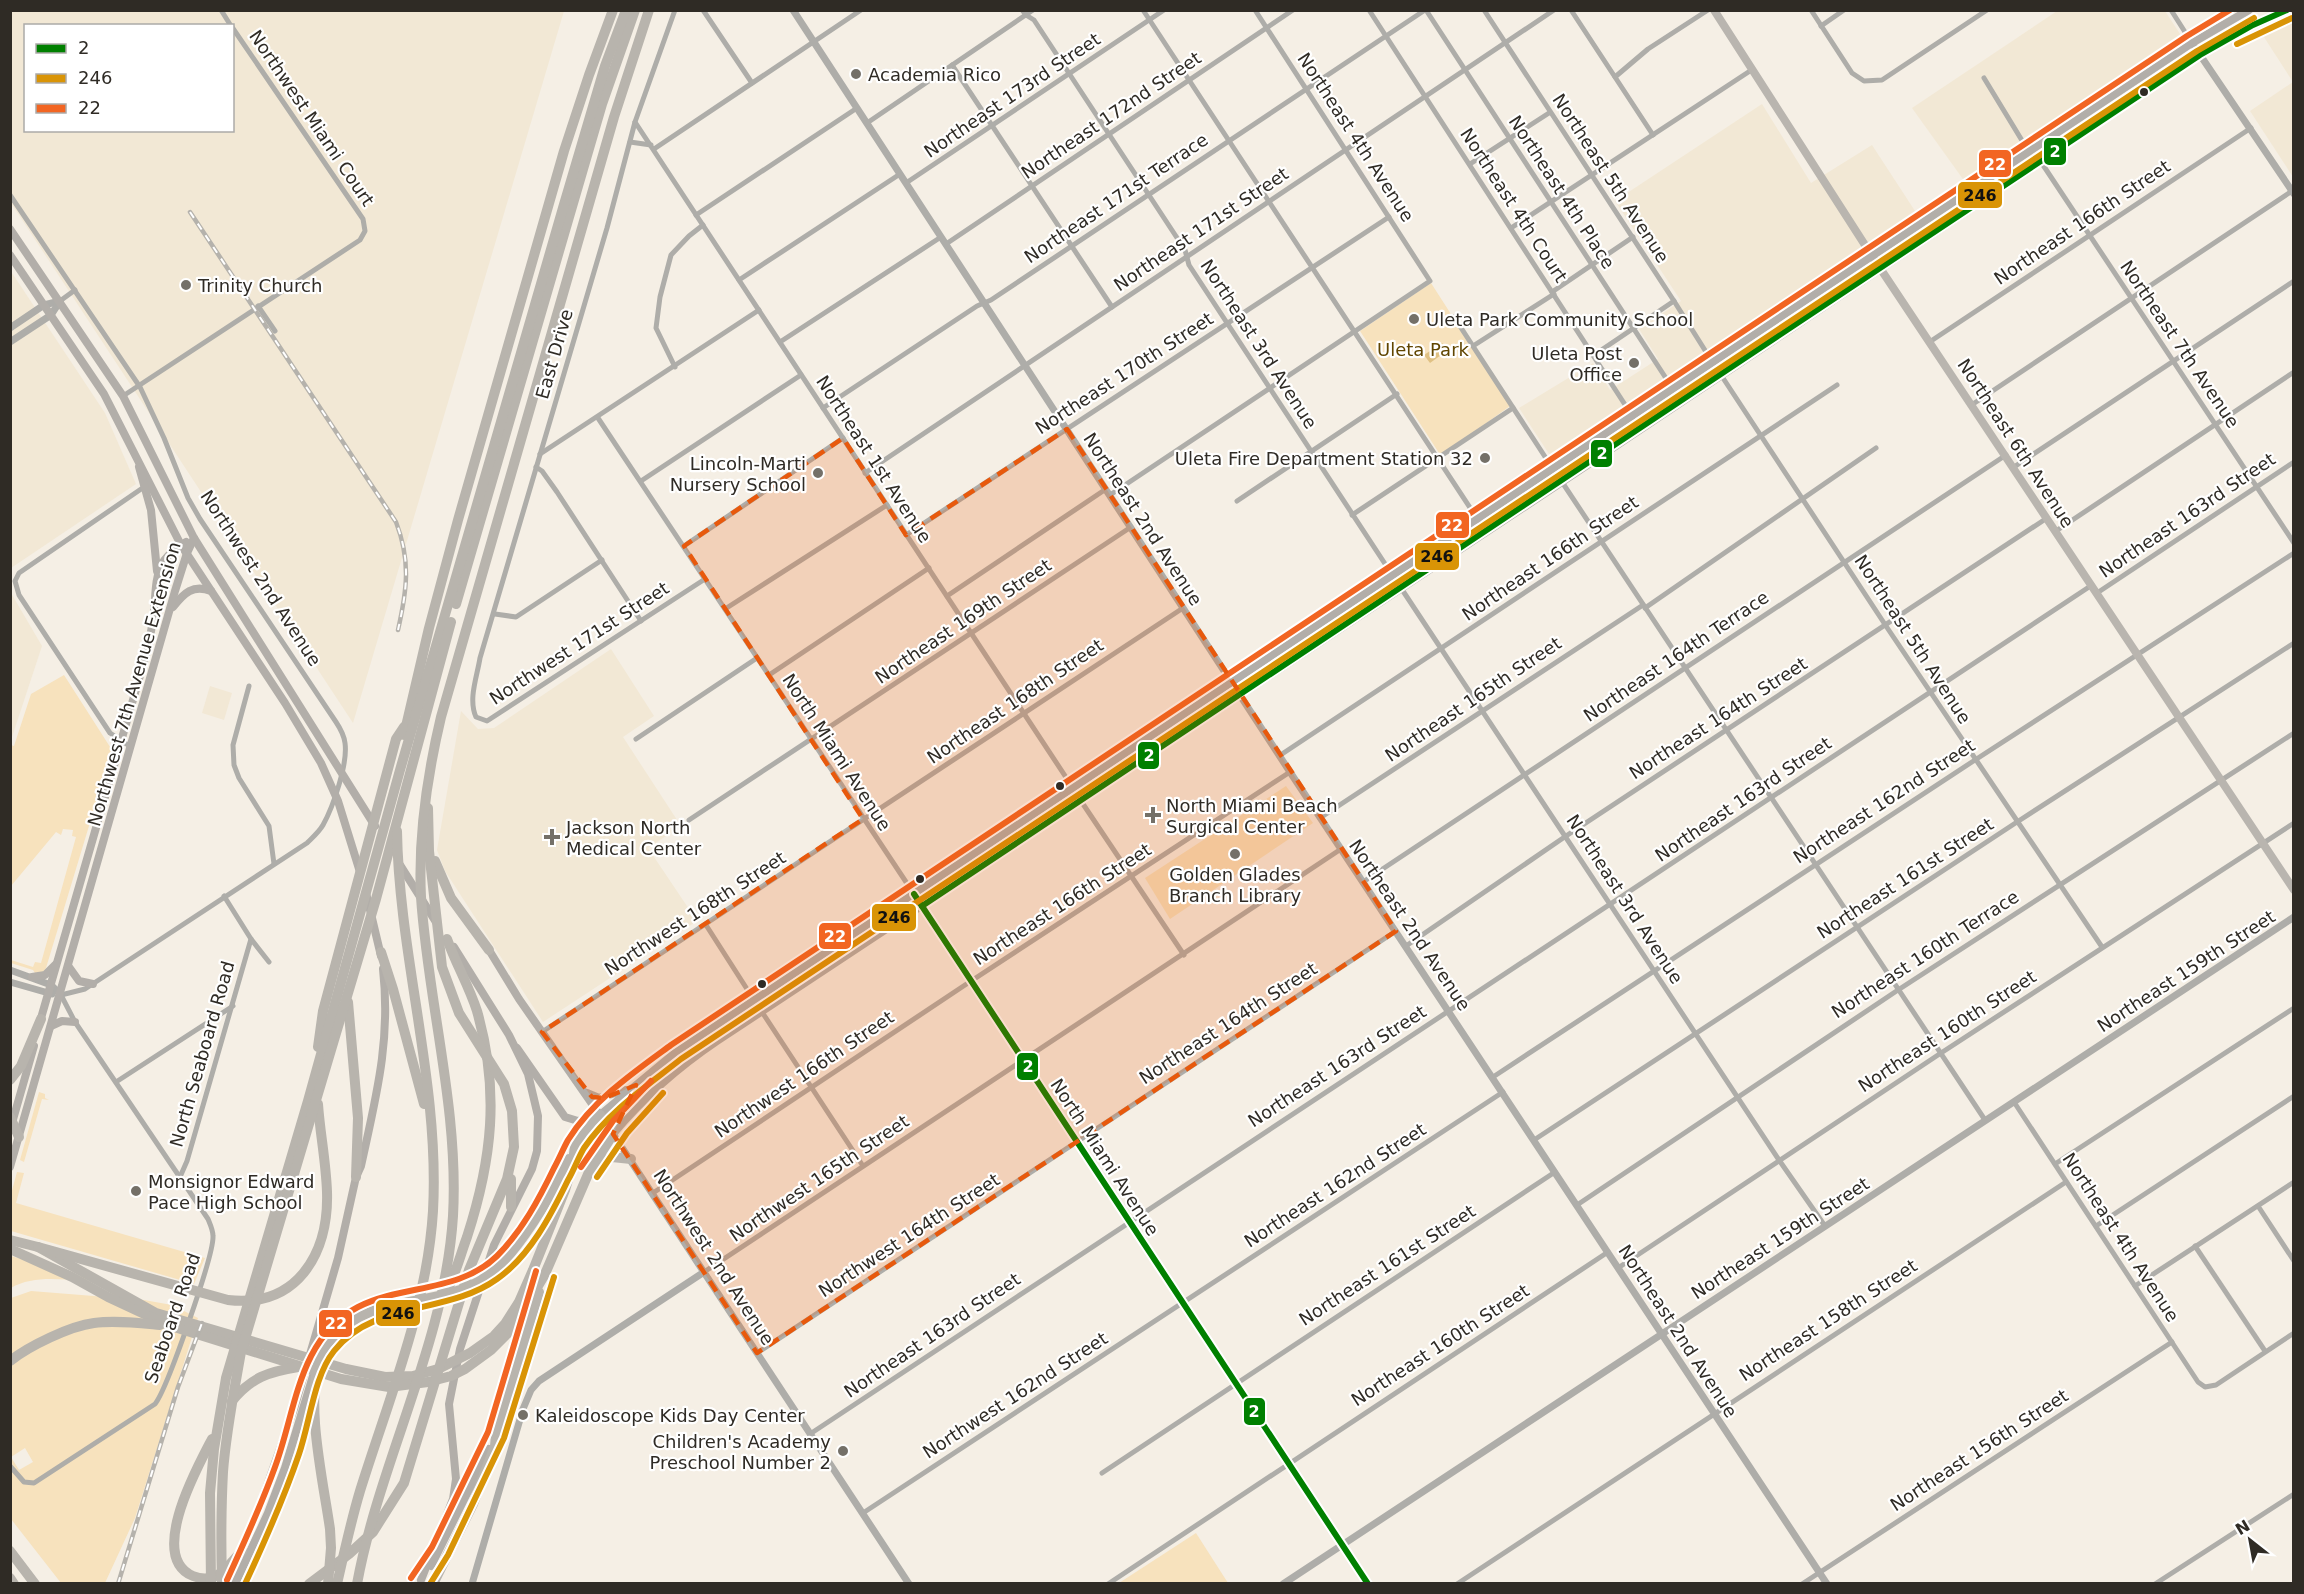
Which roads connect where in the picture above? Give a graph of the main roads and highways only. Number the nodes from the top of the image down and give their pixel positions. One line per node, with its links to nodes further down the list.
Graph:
1 (614, 10): 36 (highway)
2 (626, 10): 35 (highway)
3 (635, 10): 35 (highway)
4 (649, 10): 39 (highway)
5 (1714, 10): 14 (main road, Northeast 6th Avenue)
6 (2249, 10): 8 (main road)
7 (2288, 10): 10 (main road)
8 (2044, 142): 9 (main road); 10 (main road)
9 (2029, 152): 11 (main road); 14 (main road)
10 (2041, 162): 11 (main road)
11 (2014, 180): 15 (main road)
12 (10, 229): 25 (main road, Northwest 2nd Avenue)
13 (10, 255): 20 (main road)
14 (1872, 256): 15 (main road, Northeast 6th Avenue); 16 (main road)
15 (1881, 268): 18 (main road); 43 (main road, Northeast 6th Avenue)
16 (1731, 351): 17 (main road); 18 (main road)
17 (1713, 363): 19 (main road); 21 (main road)
18 (1721, 375): 19 (main road)
19 (1702, 387): 23 (main road)
20 (134, 450): 26 (main road); 29 (main road)
21 (1570, 458): 22 (main road); 23 (main road)
22 (1553, 469): 24 (main road); 28 (main road)
23 (1562, 482): 24 (main road)
24 (1539, 497): 31 (main road)
25 (194, 538): 26 (main road, Northwest 7th Avenue Extension); 27 (main road, Northwest 7th Avenue Extension); 45 (main road, Northwest 2nd Avenue)
26 (181, 545): 27 (main road); 29 (main road, Northwest 7th Avenue Extension)
27 (187, 554): 32 (main road); 34 (main road, Northwest 7th Avenue Extension)
28 (1412, 563): 30 (main road); 31 (main road)
29 (157, 571): 48 (main road, Northwest 7th Avenue Extension)
30 (1393, 576): 33 (main road); 37 (main road)
31 (1401, 588): 33 (main road)
32 (211, 591): 34 (main road); 47 (main road)
33 (1377, 604): 40 (main road)
34 (171, 610): 49 (main road, Northwest 7th Avenue Extension)
35 (449, 617): 92 (highway); 93 (highway)
36 (406, 724): 44 (highway); 63 (highway)
37 (1093, 775): 38 (main road); 40 (main road)
38 (1073, 788): 41 (main road); 52 (main road)
39 (426, 796): 42 (highway); 77 (highway)
40 (1081, 801): 41 (main road)
41 (1065, 812): 53 (main road)
42 (430, 843): 46 (highway); 69 (highway)
43 (2294, 890)
44 (349, 918): 72 (highway); 75 (highway)
45 (445, 936): 57 (main road, Northwest 2nd Avenue); 77 (highway)
46 (489, 951): 61 (main road, Northwest 2nd Avenue)
47 (381, 952): 63 (highway); 72 (main road)
48 (58, 962): 50 (main road); 54 (main road, Northwest 7th Avenue Extension)
49 (69, 967): 51 (main road); 56 (main road, Northwest 7th Avenue Extension)
50 (32, 976)
51 (93, 984)
52 (772, 988): 53 (main road); 58 (main road)
53 (762, 1012): 65 (main road)
54 (41, 1019): 59 (highway); 64 (main road, Northwest 7th Avenue Extension)
55 (75, 1022): 56 (main road)
56 (51, 1026): 66 (main road, Northwest 7th Avenue Extension)
57 (517, 1048): 62 (main road); 73 (main road)
58 (664, 1061): 60 (main road); 65 (main road)
59 (10, 1080)
60 (631, 1087): 61 (main road); 62 (main road)
61 (583, 1090): 62 (main road, Northwest 2nd Avenue)
62 (600, 1115): 65 (main road, Northwest 2nd Avenue); 67 (highway); 71 (highway)
63 (430, 1117): 98 (highway)
64 (11, 1122): 66 (highway)
65 (613, 1134): 71 (highway)
66 (19, 1137): 70 (main road, Northwest 7th Avenue Extension)
67 (575, 1145): 80 (highway); 84 (highway)
68 (631, 1159): 71 (highway)
69 (512, 1161): 73 (highway); 96 (highway)
70 (10, 1167)
71 (589, 1172): 76 (highway)
72 (356, 1177): 87 (main road)
73 (511, 1207): 89 (main road)
74 (11, 1243): 75 (highway); 78 (highway)
75 (38, 1247): 79 (highway)
76 (545, 1274): 84 (highway); 85 (highway)
77 (439, 1305): 99 (highway)
78 (168, 1325): 79 (highway); 81 (highway)
79 (181, 1325): 82 (highway)
80 (319, 1359): 95 (main road); 97 (highway)
81 (10, 1361)
82 (289, 1362): 83 (highway); 83 (highway); 87 (highway)
83 (344, 1374): 84 (highway)
84 (378, 1381)
85 (496, 1435): 89 (main road); 100 (highway)
86 (10, 1551): 91 (highway)
87 (242, 1551): 94 (main road)
88 (10, 1578): 90 (highway)
89 (420, 1582)
90 (14, 1584)
91 (35, 1584)
92 (211, 1584)
93 (222, 1584)
94 (228, 1584)
95 (235, 1584)
96 (309, 1584)
97 (328, 1584)
98 (337, 1584)
99 (357, 1584)
100 (433, 1584)

